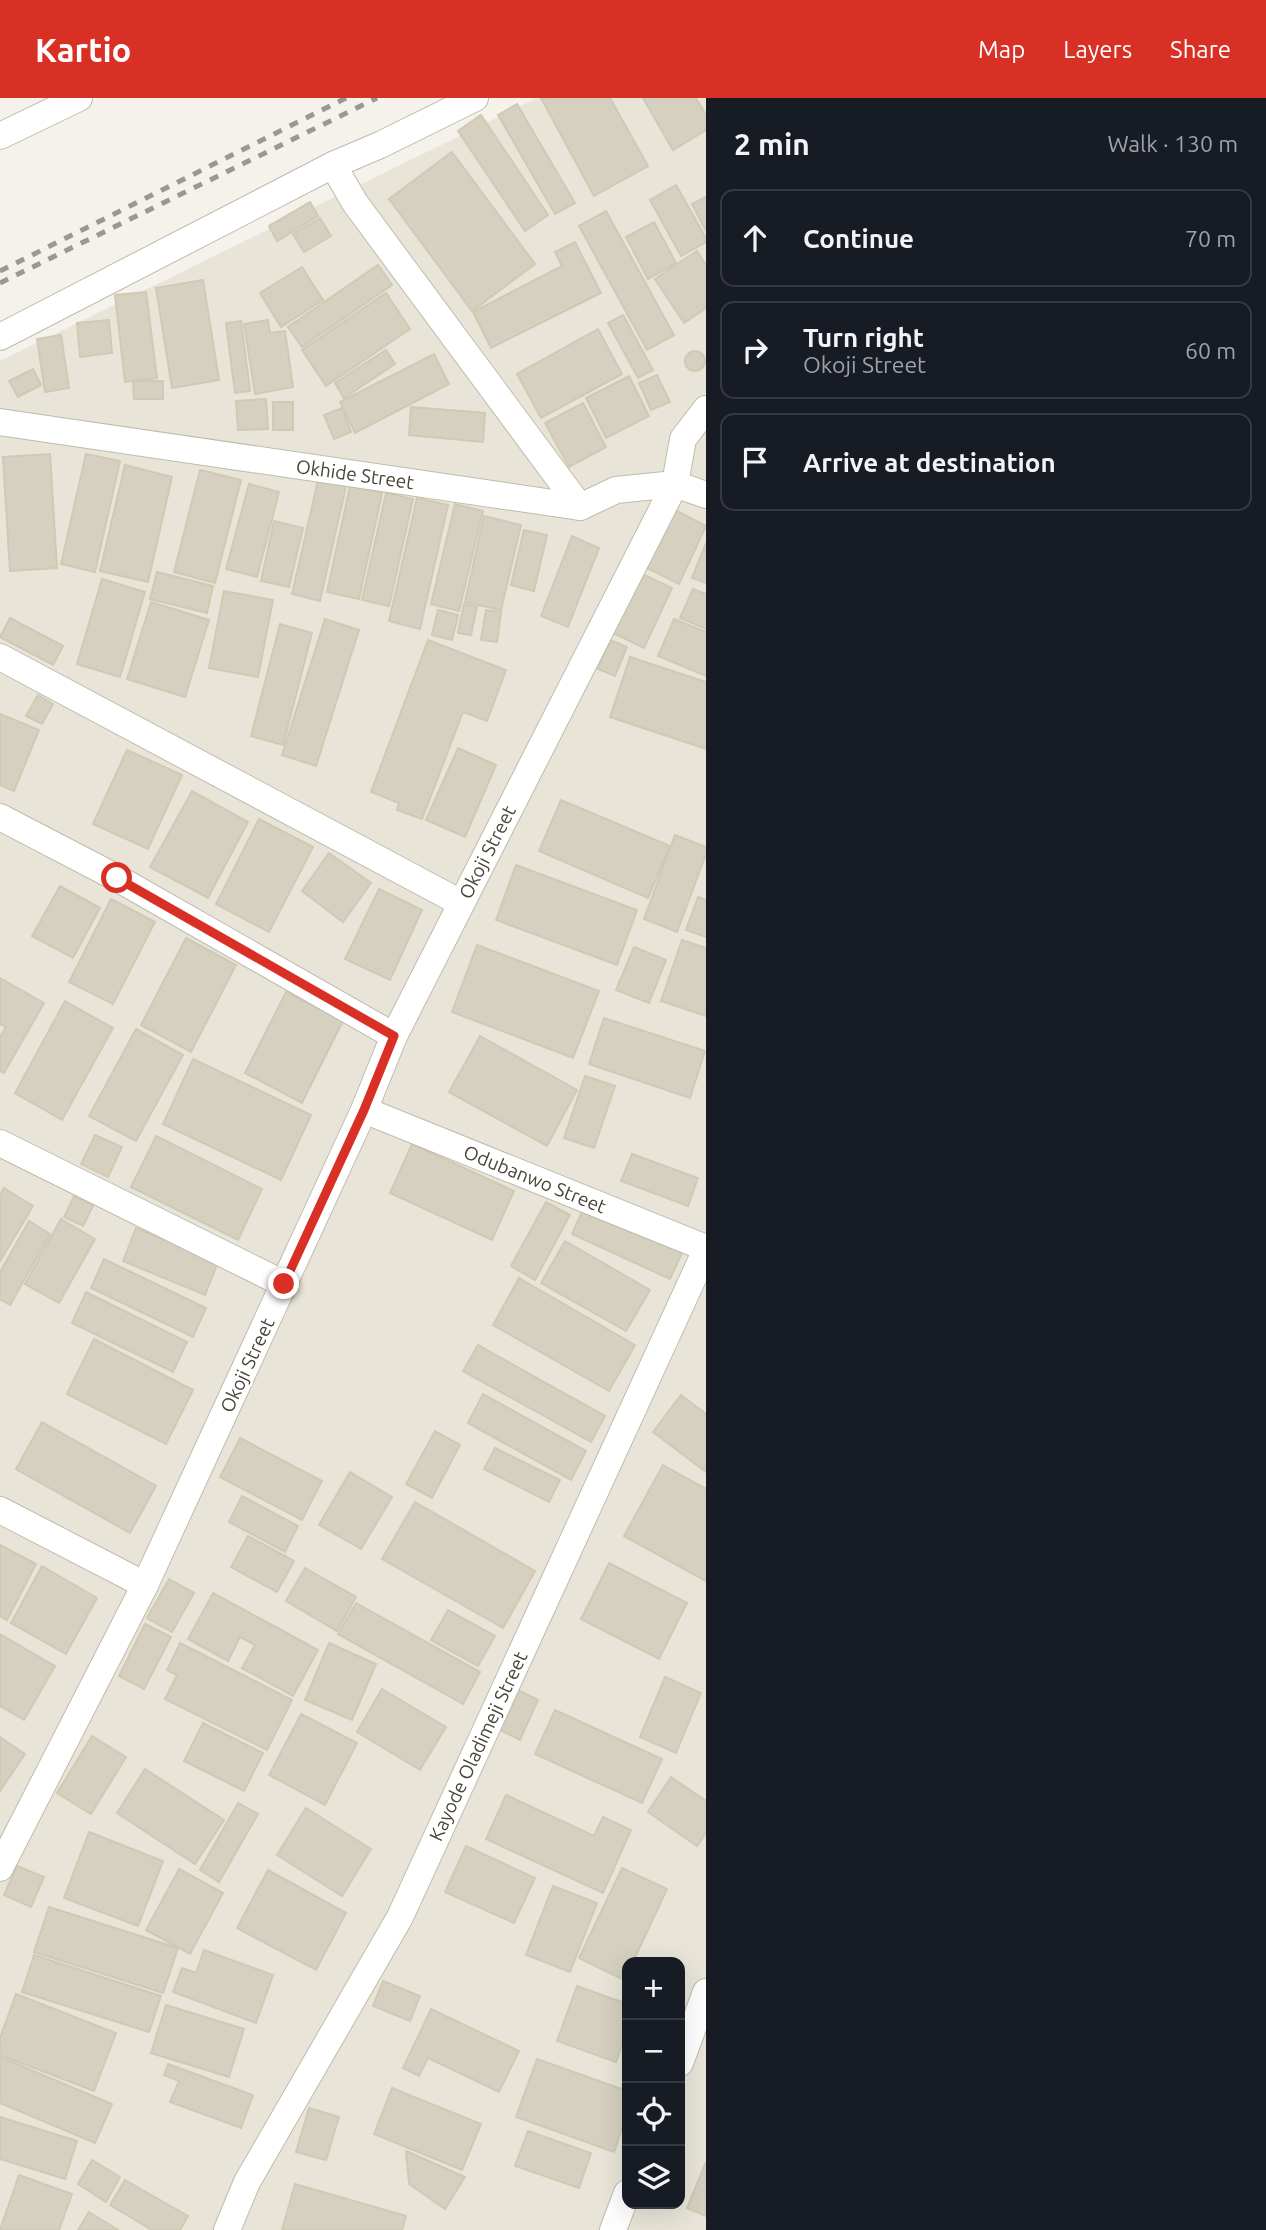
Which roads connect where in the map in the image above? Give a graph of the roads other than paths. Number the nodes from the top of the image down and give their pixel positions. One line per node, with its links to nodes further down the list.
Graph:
1 (79, 98): 3 (street)
2 (475, 98): 4 (street)
3 (0, 136)
4 (333, 165): 5 (street); 10 (street)
5 (0, 337)
6 (706, 408): 8 (street, Okoji Street)
7 (0, 422): 10 (street, Okhide Street)
8 (675, 484): 9 (street); 10 (street); 13 (street, Okoji Street)
9 (706, 495)
10 (580, 507)
11 (0, 657): 13 (street)
12 (0, 817): 14 (street)
13 (461, 903): 14 (street, Okoji Street)
14 (394, 1036): 15 (street, Okoji Street)
15 (364, 1110): 17 (street, Odubanwo Street); 18 (street, Okoji Street)
16 (0, 1143): 18 (street)
17 (706, 1249): 26 (street, Kayode Oladimeji Street)
18 (284, 1284): 20 (street, Okoji Street)
19 (0, 1510): 20 (street)
20 (145, 1585): 21 (street, Okoji Street)
21 (0, 1868)
22 (706, 1992): 23 (street)
23 (700, 2028): 24 (street)
24 (685, 2054)
25 (622, 2206): 27 (street)
26 (227, 2230)
27 (613, 2230)

